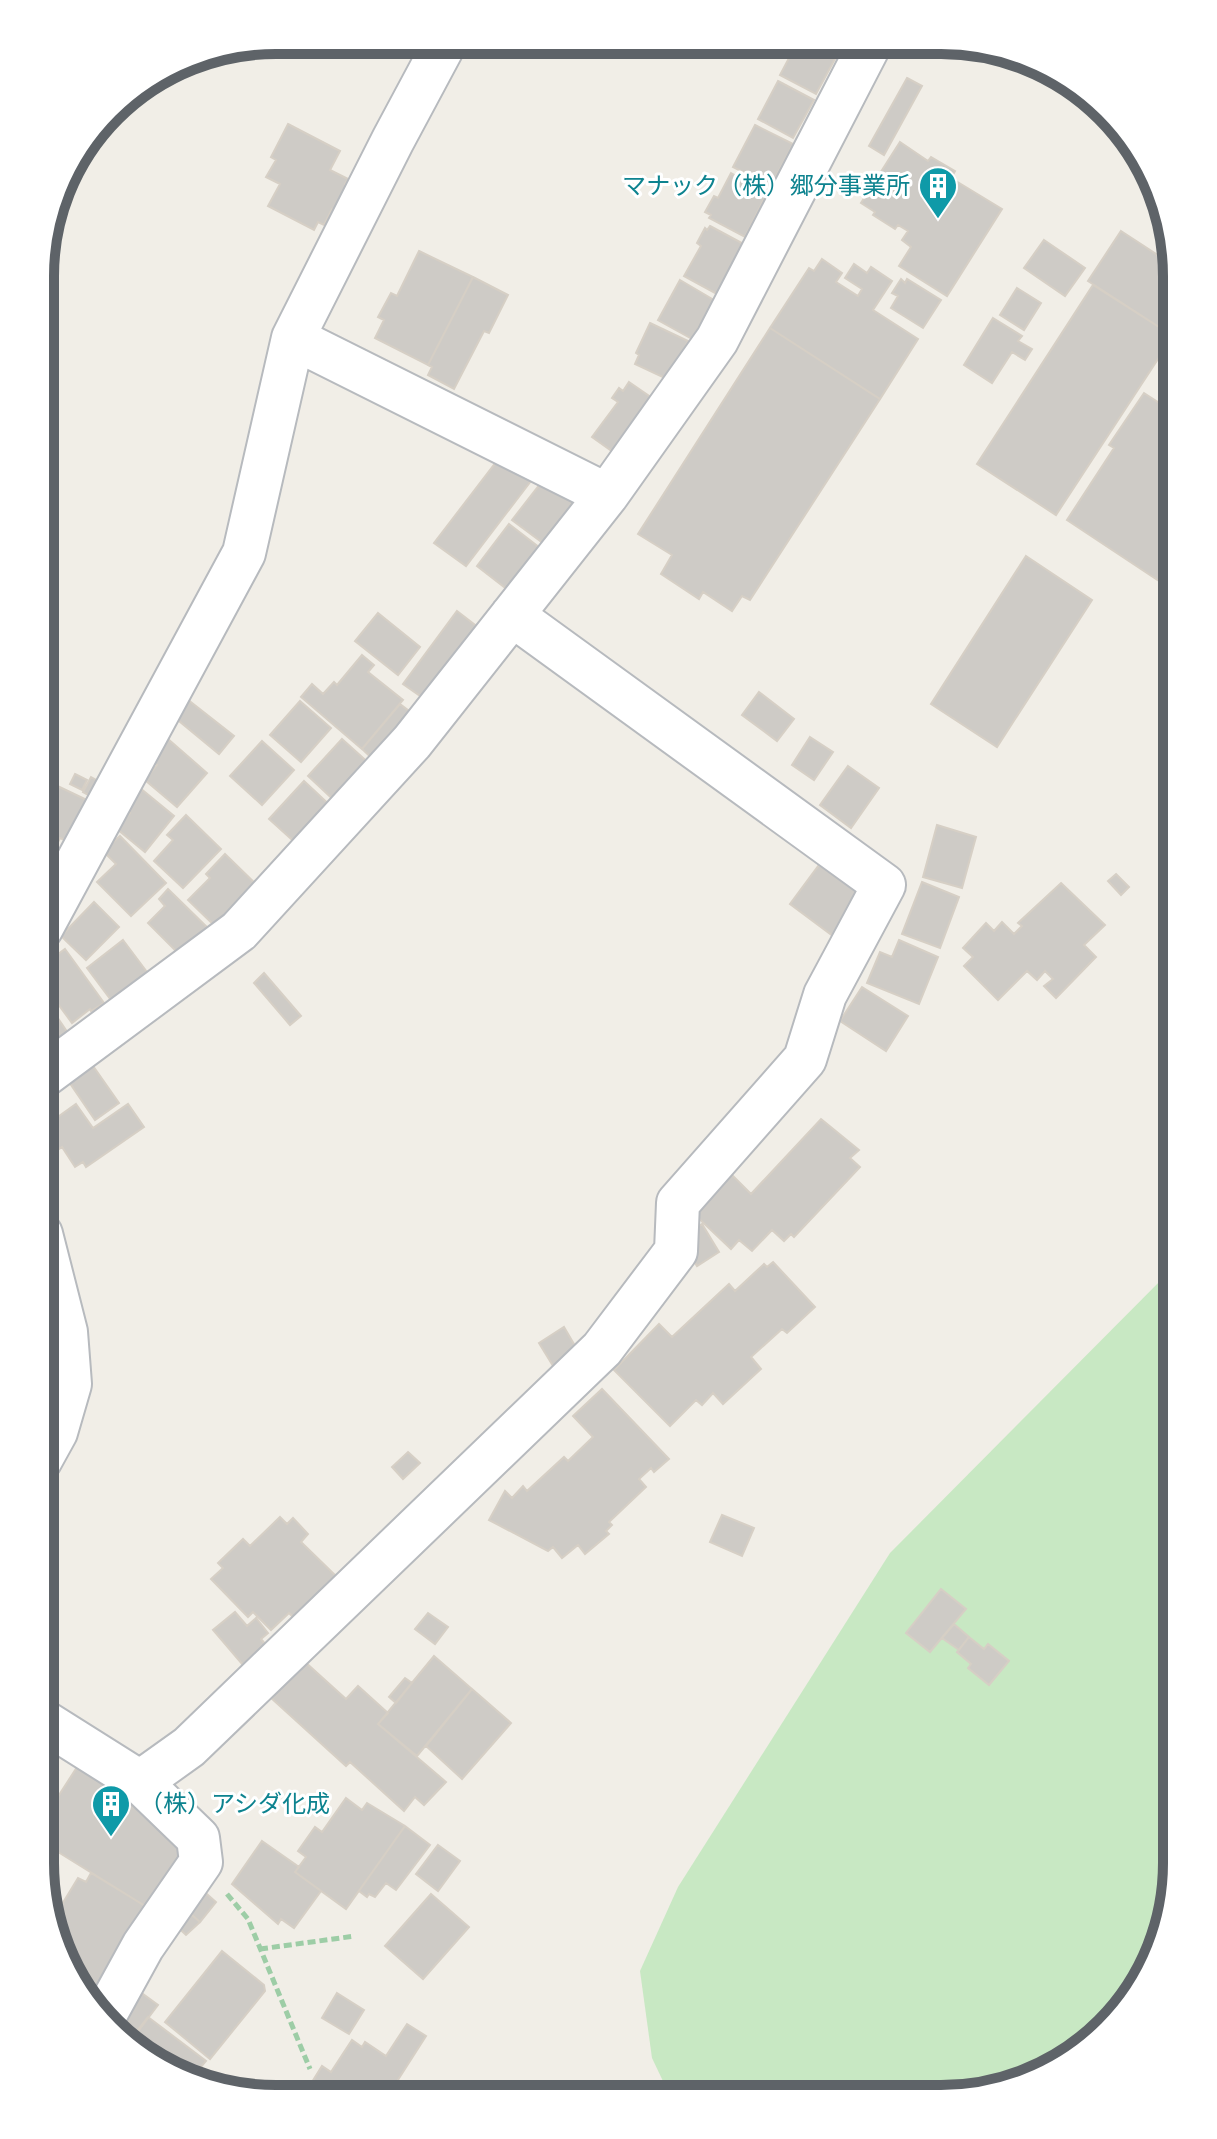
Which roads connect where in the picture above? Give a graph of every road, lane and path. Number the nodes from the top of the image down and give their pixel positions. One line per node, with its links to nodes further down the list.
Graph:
1 (439, 54): 3 (street)
2 (865, 54): 4 (street)
3 (293, 338): 4 (street); 6 (street)
4 (607, 495): 5 (street)
5 (512, 615): 7 (street); 11 (street)
6 (54, 905)
7 (54, 1068)
8 (54, 1285): 9 (street)
9 (54, 1436)
10 (54, 1728): 11 (street)
11 (140, 1782): 12 (street)
12 (201, 1862): 14 (path); 15 (street)
13 (355, 1936): 14 (path)
14 (260, 1949): 16 (path)
15 (109, 2009)
16 (310, 2069)

